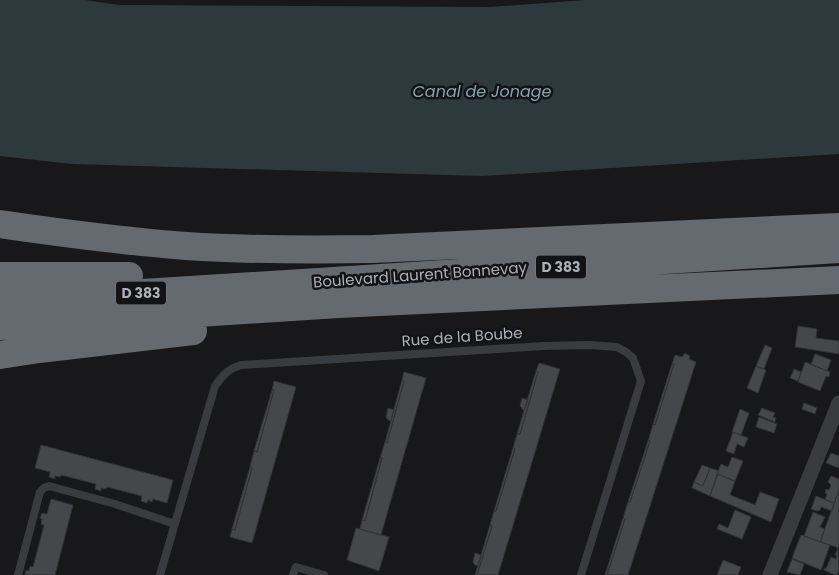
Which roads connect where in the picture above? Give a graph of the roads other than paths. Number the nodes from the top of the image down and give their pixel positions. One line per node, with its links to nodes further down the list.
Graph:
1 (0, 224): 2 (highway)
2 (839, 227)
3 (839, 249): 6 (highway, Boulevard Laurent Bonnevay / D 383)
4 (0, 276): 6 (highway)
5 (839, 280): 8 (highway, Boulevard Laurent Bonnevay / D 383)
6 (282, 284): 7 (highway, Boulevard Laurent Bonnevay / D 383)
7 (0, 302)
8 (338, 304): 9 (highway, Boulevard Laurent Bonnevay / D 383); 10 (highway)
9 (0, 326)
10 (0, 355)
11 (839, 403): 18 (street)
12 (175, 524): 13 (lane); 14 (lane, Rue de la Boube); 17 (lane, Rue de la Boube)
13 (18, 575)
14 (160, 575)
15 (293, 575): 16 (lane)
16 (324, 575)
17 (581, 575)
18 (770, 575)

